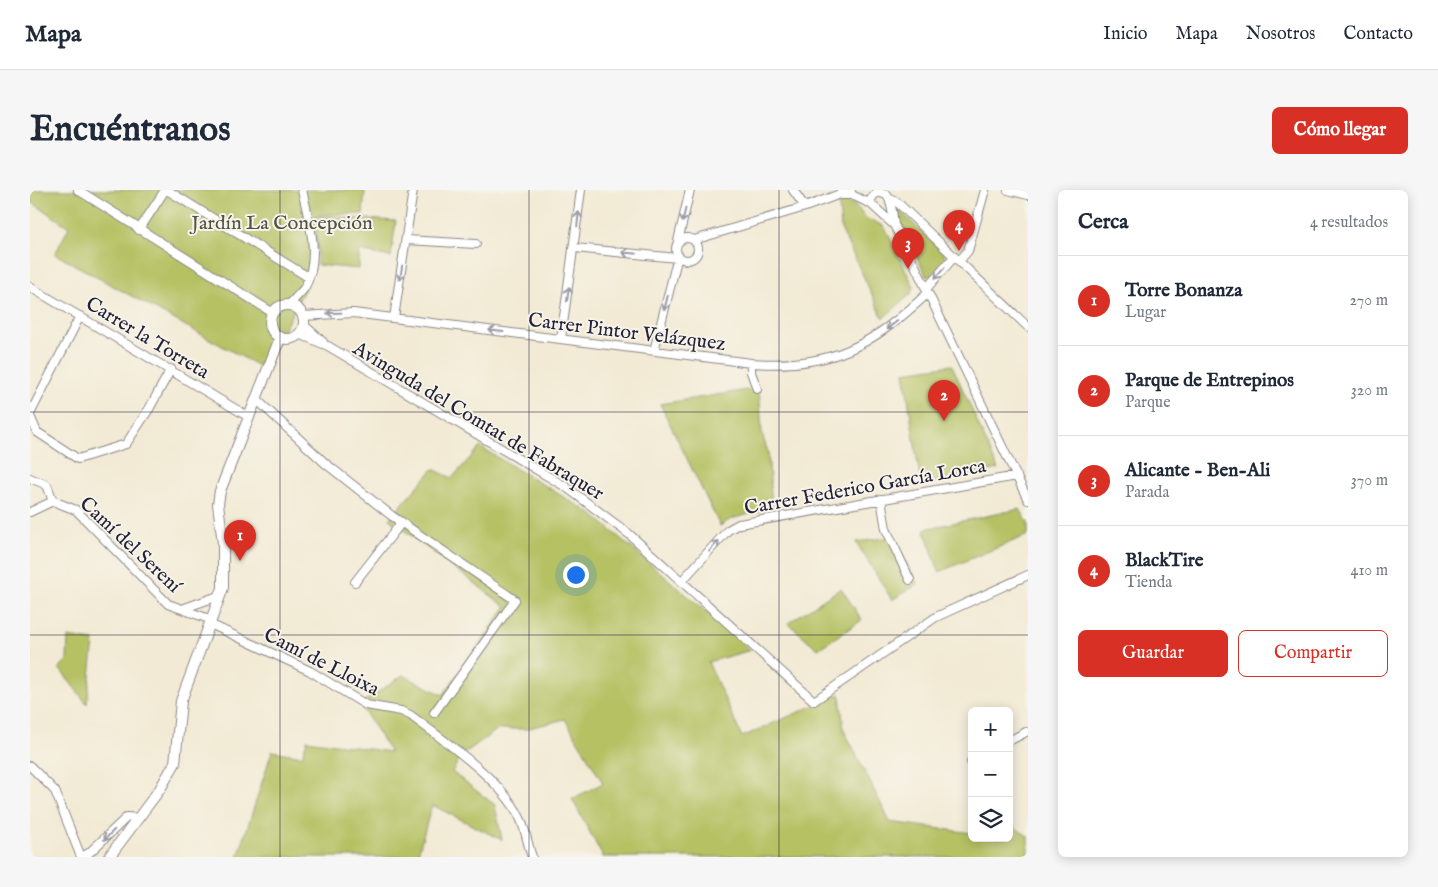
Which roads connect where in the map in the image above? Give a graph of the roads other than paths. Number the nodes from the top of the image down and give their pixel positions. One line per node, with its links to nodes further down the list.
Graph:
1 (78, 190): 18 (street)
2 (166, 190): 18 (street); 26 (street)
3 (302, 190): 26 (street)
4 (413, 190): 19 (street)
5 (581, 190): 23 (street, one-way to 5)
6 (690, 190): 21 (street, one-way to 21)
7 (793, 190): 15 (street)
8 (851, 190): 11 (street)
9 (985, 190): 25 (street, Carrer Pintor Velázquez)
10 (1008, 190): 13 (street)
11 (840, 195): 14 (street); 15 (street)
12 (884, 195): 14 (street); 16 (street); 17 (street); 25 (street)
13 (1028, 195)
14 (871, 204): 16 (street)
15 (805, 207): 20 (street)
16 (880, 211): 17 (street)
17 (894, 225): 28 (street)
18 (139, 230): 30 (street)
19 (406, 240): 22 (street); 32 (street, one-way to 32)
20 (694, 240): 21 (street); 24 (street)
21 (678, 241): 24 (street)
22 (476, 244)
23 (575, 248): 24 (street, one-way to 23); 36 (street, one-way to 23)
24 (677, 257): 37 (street, one-way to 37)
25 (956, 259): 28 (street, Carrer Pintor Velázquez, one-way to 28); 34 (street)
26 (308, 277): 29 (street)
27 (30, 287): 31 (street, Carrer la Torreta)
28 (927, 291): 38 (street, Carrer Pintor Velázquez, one-way to 38); 44 (street)
29 (289, 305): 30 (main road); 33 (main road)
30 (273, 313): 35 (main road)
31 (80, 316): 39 (street, Carrer la Torreta); 42 (street)
32 (394, 318): 33 (street, Carrer Pintor Velázquez, one-way to 33); 36 (street, Carrer Pintor Velázquez, one-way to 32)
33 (302, 325): 35 (main road); 54 (street, Avinguda del Comtat de Fabraquer)
34 (1027, 325)
35 (280, 338): 41 (main road)
36 (561, 339): 37 (street, Carrer Pintor Velázquez)
37 (654, 351): 38 (street, Carrer Pintor Velázquez)
38 (751, 363): 40 (street)
39 (171, 369): 42 (street); 43 (street, Carrer la Torreta)
40 (757, 389)
41 (256, 399): 43 (main road); 50 (street)
42 (30, 415)
43 (249, 417): 55 (main road)
44 (1017, 476): 46 (street, Carrer Federico García Lorca); 47 (street)
45 (30, 478): 48 (street)
46 (881, 499): 52 (street); 54 (street, Carrer Federico García Lorca, one-way to 46)
47 (1028, 500)
48 (53, 501): 49 (street, Camí del Serení); 56 (street, Camí del Serení)
49 (30, 512)
50 (402, 522): 53 (street); 58 (street)
51 (1028, 575): 54 (street, Avinguda del Comtat de Fabraquer)
52 (910, 580)
53 (355, 582)
54 (681, 582)
55 (221, 595): 56 (street, Camí del Serení); 57 (main road)
56 (182, 609): 57 (street, Camí del Serení)
57 (211, 622): 62 (main road); 65 (street, Camí de Lloixa)
58 (434, 713)
59 (1027, 732): 60 (street)
60 (1013, 739)
61 (30, 766): 63 (street)
62 (138, 818): 63 (street, one-way to 63); 64 (main road)
63 (81, 857)
64 (109, 857)
65 (532, 857)

